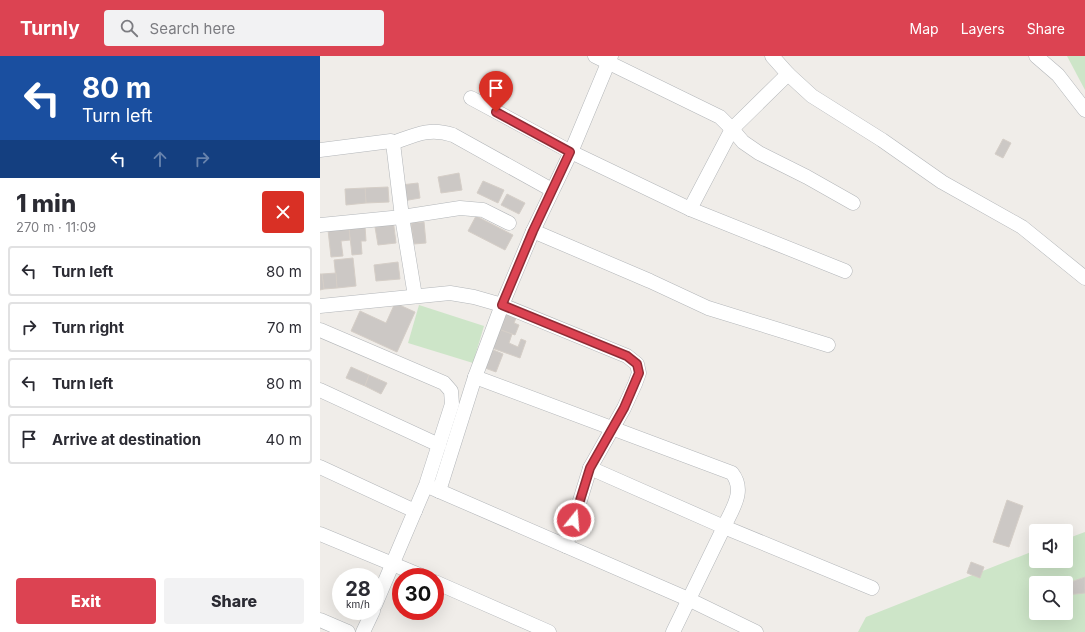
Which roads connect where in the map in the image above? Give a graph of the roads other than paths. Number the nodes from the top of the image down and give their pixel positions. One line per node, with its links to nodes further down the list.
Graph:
1 (595, 56): 4 (street)
2 (772, 56): 5 (street)
3 (1036, 56): 7 (street)
4 (610, 59): 8 (street); 11 (street)
5 (788, 74): 8 (street); 20 (street)
6 (471, 98): 11 (street)
7 (1085, 110)
8 (732, 129): 13 (street); 14 (street)
9 (393, 143): 10 (street); 12 (street); 15 (street)
10 (320, 150)
11 (570, 152): 12 (street); 14 (street)
12 (552, 190): 18 (street)
13 (853, 203)
14 (690, 209): 19 (street)
15 (402, 217): 16 (street); 17 (street); 21 (street)
16 (509, 223)
17 (320, 225)
18 (533, 231): 22 (street); 25 (street)
19 (844, 271)
20 (1085, 278)
21 (415, 296): 22 (street); 23 (street)
22 (502, 305): 26 (street); 28 (street)
23 (320, 306)
24 (320, 330): 29 (street)
25 (828, 345)
26 (475, 377): 28 (street); 33 (street)
27 (320, 390): 29 (street)
28 (612, 428): 31 (street); 35 (street)
29 (439, 445): 32 (street)
30 (320, 467): 34 (street)
31 (590, 468): 35 (street); 37 (street)
32 (426, 485): 33 (street); 34 (street)
33 (439, 491): 37 (street)
34 (415, 511): 38 (street)
35 (724, 527): 42 (street); 43 (street)
36 (320, 534): 38 (street)
37 (566, 546): 43 (street)
38 (393, 564): 39 (street); 40 (street)
39 (403, 568)
40 (384, 584)
41 (444, 586): 48 (street)
42 (872, 588)
43 (688, 599): 49 (street); 50 (street)
44 (320, 620): 46 (street)
45 (368, 620): 47 (street)
46 (348, 632)
47 (363, 632)
48 (549, 632)
49 (673, 632)
50 (756, 632)

